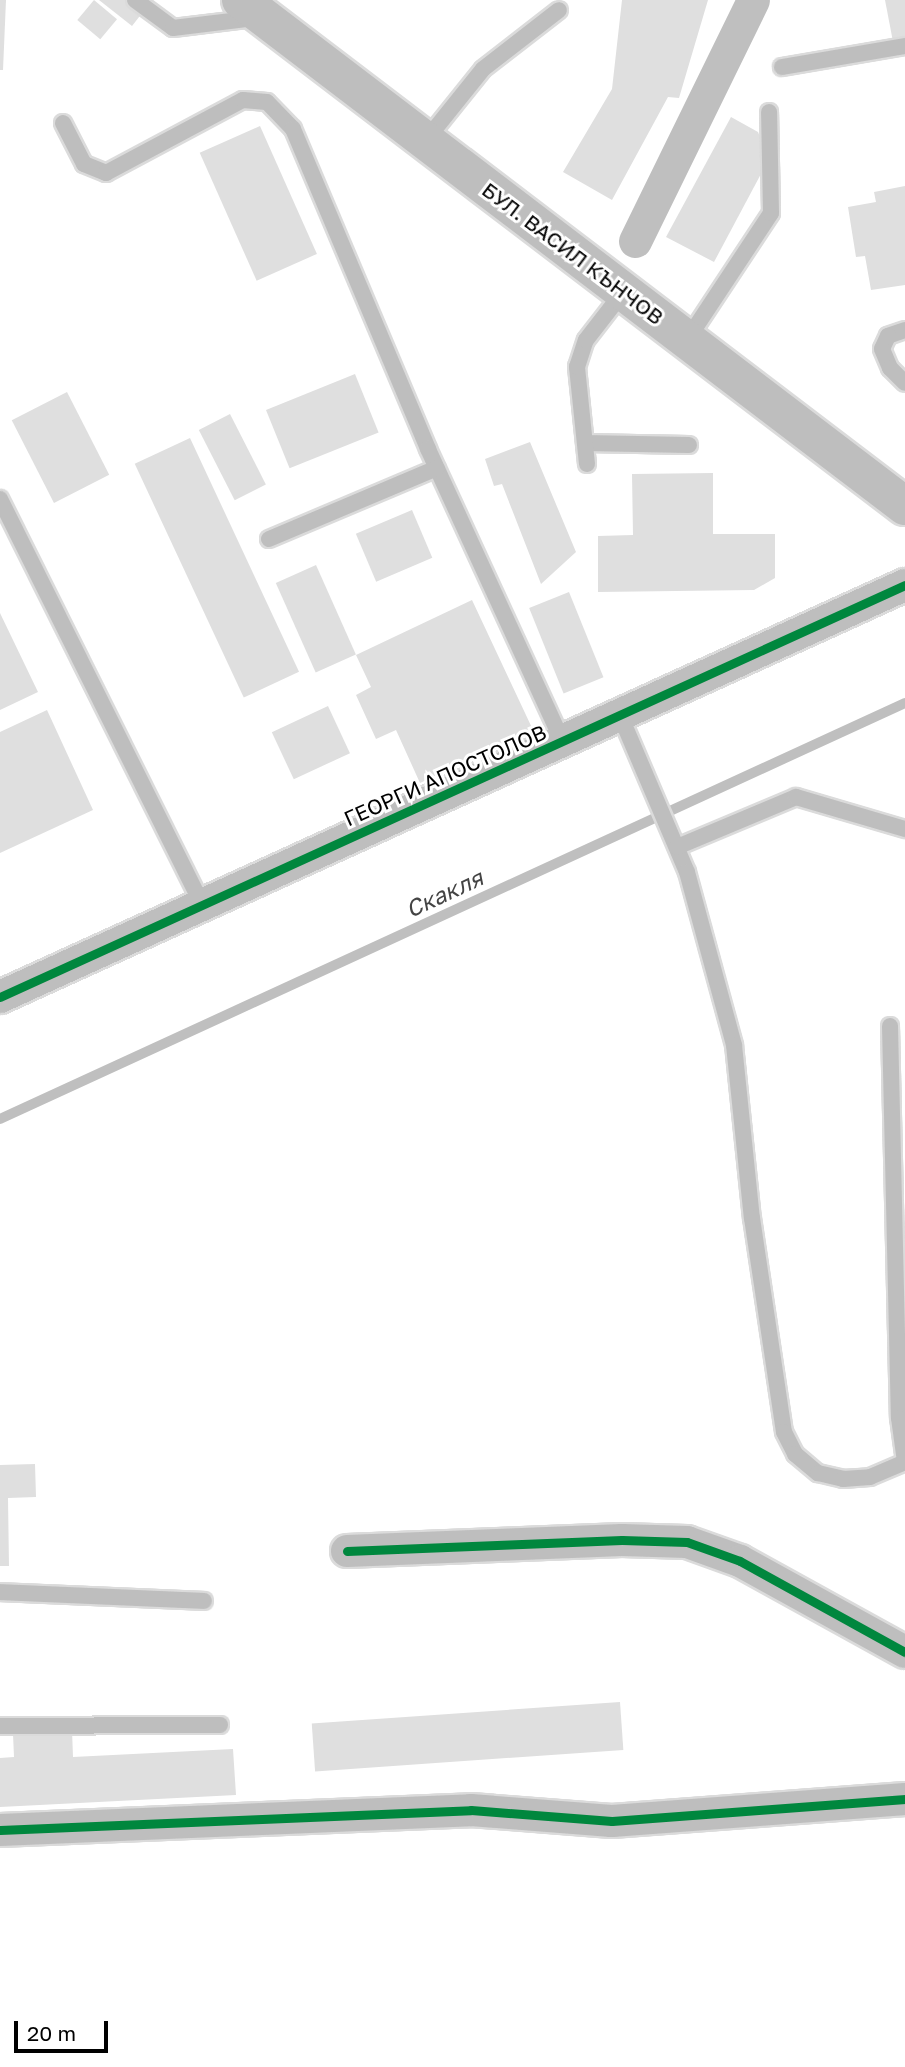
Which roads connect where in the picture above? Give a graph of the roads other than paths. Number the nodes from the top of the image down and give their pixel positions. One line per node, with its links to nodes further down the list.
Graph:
1 (135, 0): 2 (lane)
2 (251, 6): 8 (main road, БУЛ. ВАСИЛ КЪНЧОВ)
3 (559, 9): 8 (lane)
4 (905, 46): 5 (lane)
5 (782, 66)
6 (769, 112): 11 (lane)
7 (63, 123): 16 (lane)
8 (426, 141): 9 (main road, БУЛ. ВАСИЛ КЪНЧОВ)
9 (624, 291): 11 (main road, БУЛ. ВАСИЛ КЪНЧОВ); 13 (lane)
10 (905, 330): 12 (lane)
11 (687, 340): 18 (main road, БУЛ. ВАСИЛ КЪНЧОВ)
12 (905, 383)
13 (585, 443): 14 (lane); 15 (lane)
14 (689, 445)
15 (587, 464)
16 (437, 468): 19 (lane); 22 (lane)
17 (0, 499): 25 (lane)
18 (905, 506)
19 (269, 539)
20 (905, 585): 21 (street, ГЕОРГИ АПОСТОЛОВ)
21 (620, 715): 22 (street, ГЕОРГИ АПОСТОЛОВ); 24 (lane)
22 (562, 741): 25 (street, ГЕОРГИ АПОСТОЛОВ)
23 (905, 829): 24 (lane)
24 (677, 847): 28 (lane)
25 (202, 905): 26 (street, ГЕОРГИ АПОСТОЛОВ)
26 (0, 997)
27 (890, 1026): 28 (lane)
28 (905, 1462)
29 (347, 1551): 32 (street)
30 (0, 1592): 31 (lane)
31 (204, 1601)
32 (904, 1648)
33 (220, 1725): 34 (lane)
34 (0, 1726)
35 (905, 1799): 36 (street)
36 (0, 1829)

